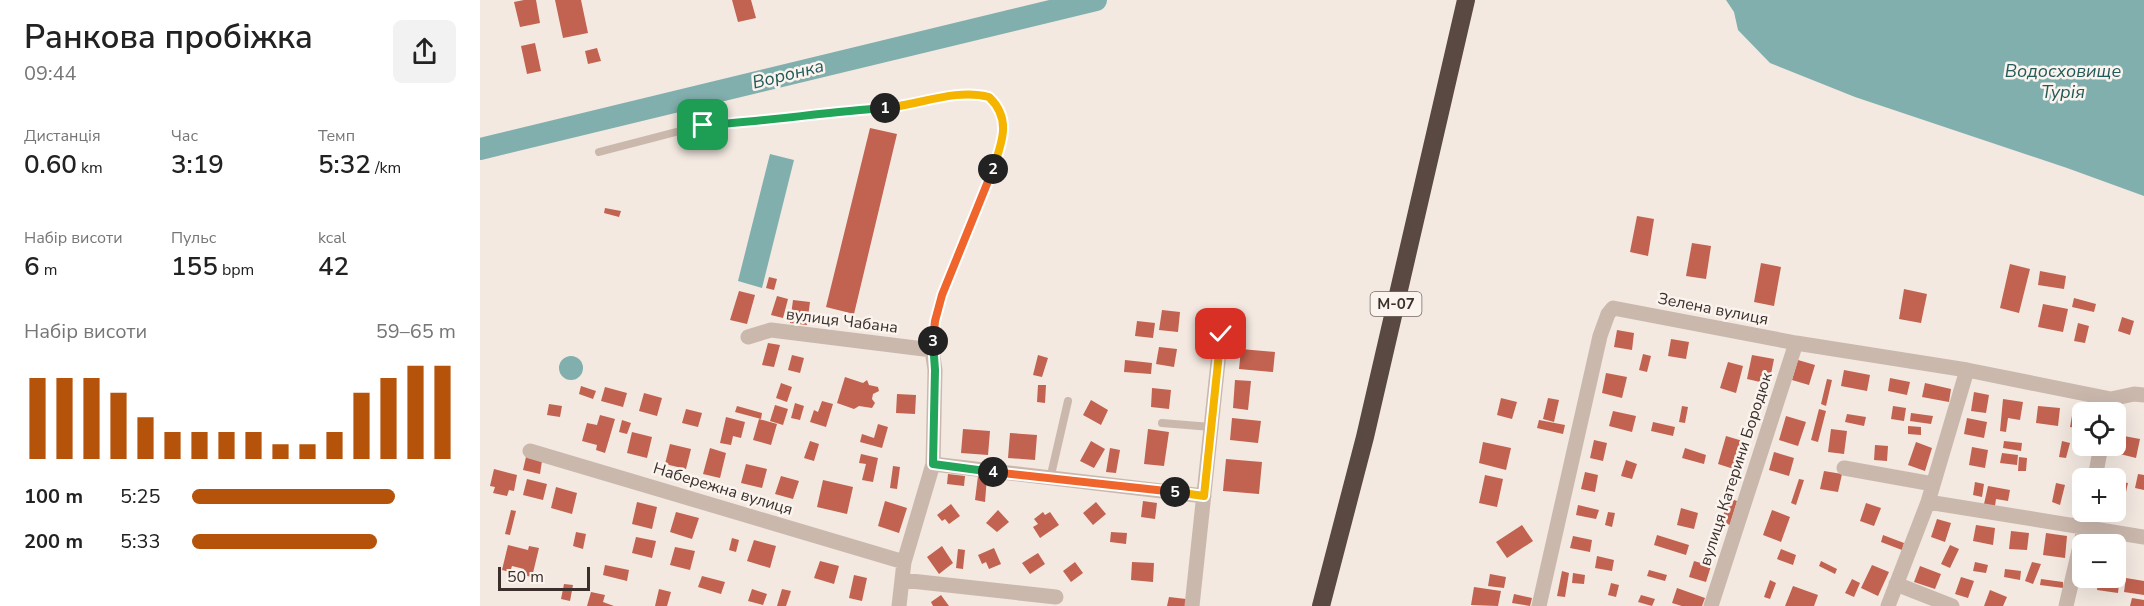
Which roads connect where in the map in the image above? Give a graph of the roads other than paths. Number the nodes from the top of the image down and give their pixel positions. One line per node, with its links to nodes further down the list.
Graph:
1 (1466, 0): 30 (highway, М-07)
2 (599, 152): 6 (lane)
3 (1221, 334): 13 (street)
4 (748, 337): 6 (street, вулиця Чабана)
5 (1796, 343): 7 (street, Зелена вулиця); 31 (street, Зелена вулиця); 32 (street, вулиця Катерини Бородюк)
6 (932, 350): 15 (street)
7 (1967, 370): 10 (street, Зелена вулиця); 18 (street)
8 (2144, 395): 11 (street, Зелена вулиця)
9 (1068, 401): 17 (lane)
10 (2093, 402)
11 (2117, 402)
12 (1162, 423): 13 (lane)
13 (1211, 427): 19 (street)
14 (530, 451): 24 (street, Набережна вулиця)
15 (933, 464): 17 (street); 24 (street)
16 (1844, 468): 18 (street)
17 (1050, 478): 19 (street)
18 (1934, 484): 20 (street)
19 (1204, 496): 29 (street)
20 (1928, 502): 22 (street); 26 (street)
21 (2086, 522): 22 (street)
22 (2085, 528): 23 (street); 35 (street)
23 (2144, 537)
24 (904, 562): 25 (street)
25 (902, 580): 27 (street); 28 (street)
26 (1896, 584): 33 (street); 34 (street)
27 (1056, 597)
28 (899, 606)
29 (1192, 606)
30 (1321, 606)
31 (1539, 606)
32 (1711, 606)
33 (1888, 606)
34 (1952, 606)
35 (2066, 606)

